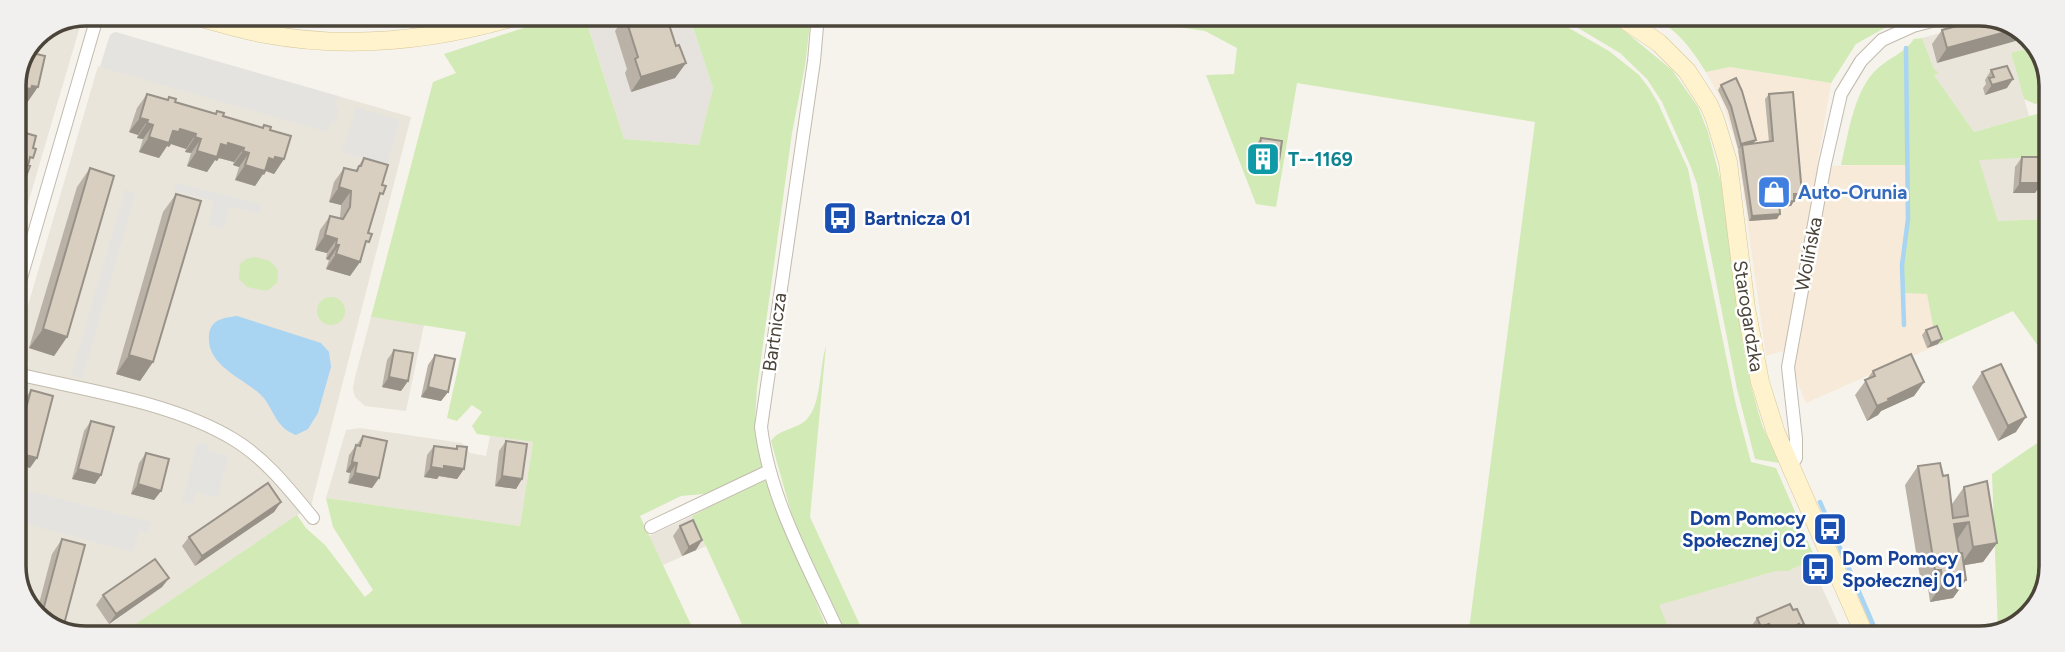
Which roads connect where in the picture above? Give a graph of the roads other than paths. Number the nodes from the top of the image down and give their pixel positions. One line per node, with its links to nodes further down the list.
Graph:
1 (94, 26): 7 (street)
2 (234, 26): 3 (main road)
3 (483, 26)
4 (817, 26): 10 (street, Bartnicza)
5 (1634, 26): 9 (main road, Starogardzka)
6 (1913, 26): 9 (street, Wolińska)
7 (26, 261)
8 (26, 376): 11 (street)
9 (1790, 467): 14 (main road, Starogardzka)
10 (769, 471): 12 (street); 13 (street, Bartnicza)
11 (313, 518)
12 (652, 527)
13 (835, 626)
14 (1861, 626)

